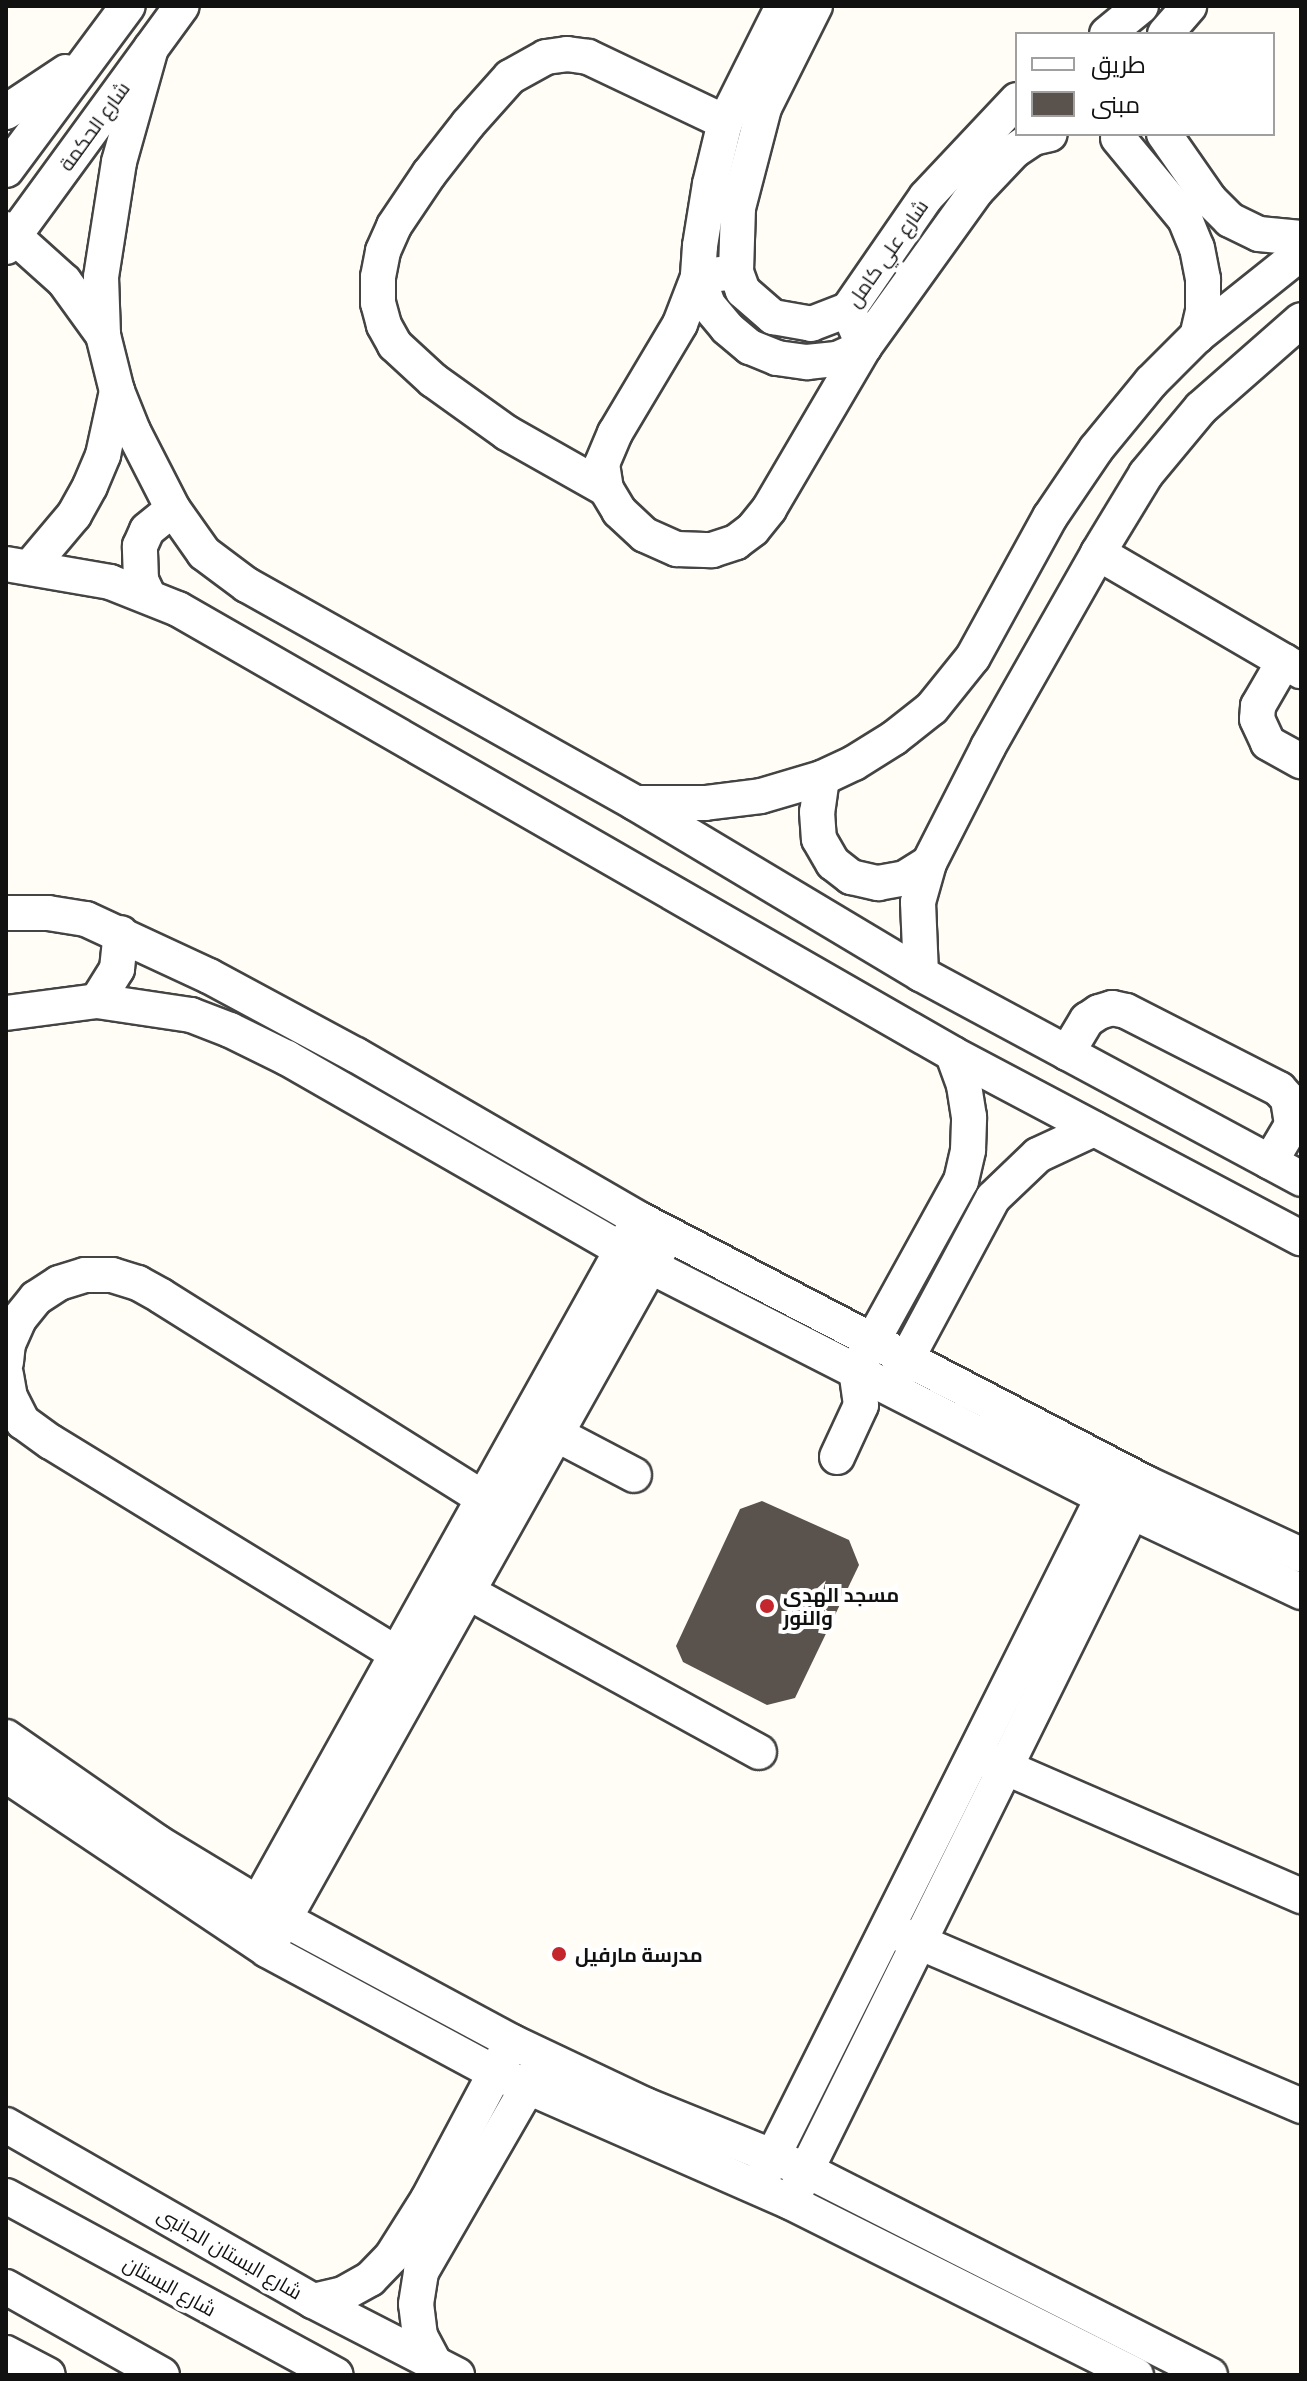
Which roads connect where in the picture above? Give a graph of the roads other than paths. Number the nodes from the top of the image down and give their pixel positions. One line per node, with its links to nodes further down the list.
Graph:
1 (128, 6): 9 (street)
2 (182, 6): 10 (street, شارع الحكمة)
3 (783, 6): 13 (street)
4 (815, 6): 21 (street)
5 (1141, 6): 7 (street)
6 (1189, 6): 8 (street)
7 (1109, 32)
8 (1167, 32)
9 (102, 40): 12 (street); 17 (street)
10 (151, 48): 18 (street, شارع الحكمة); 25 (street)
11 (1015, 102): 23 (street, شارع علي كامل)
12 (6, 112)
13 (725, 122): 22 (street); 29 (street)
14 (1042, 136): 27 (street, شارع علي كامل)
15 (1112, 136): 26 (street)
16 (1165, 136): 19 (street)
17 (6, 170)
18 (9, 237): 25 (street)
19 (1301, 238)
20 (1301, 253): 26 (street)
21 (736, 272): 22 (street); 23 (street, شارع علي كامل)
22 (698, 277): 27 (street); 29 (street)
23 (848, 310): 27 (street)
24 (1301, 320): 31 (street)
25 (103, 335): 28 (street)
26 (1197, 336): 36 (street)
27 (864, 347): 29 (street, شارع علي كامل)
28 (117, 391): 30 (street); 32 (street)
29 (606, 489)
30 (173, 509): 33 (street); 37 (street)
31 (1098, 553): 34 (street); 38 (street)
32 (19, 565): 33 (street)
33 (148, 595): 45 (street)
34 (1292, 666): 35 (street)
35 (1301, 761)
36 (822, 778): 37 (street); 38 (street)
37 (635, 803): 41 (street)
38 (929, 863): 41 (street)
39 (6, 913): 40 (street)
40 (121, 933): 42 (street); 50 (street)
41 (921, 974): 44 (street)
42 (97, 1001): 43 (street); 52 (street)
43 (6, 1013)
44 (1067, 1053): 47 (street); 47 (street)
45 (953, 1054): 46 (street); 53 (street)
46 (1094, 1129): 49 (street); 54 (street)
47 (1257, 1155): 48 (street); 49 (street)
48 (1301, 1179)
49 (1218, 1194): 51 (street)
50 (653, 1227): 52 (street); 53 (street)
51 (1301, 1238)
52 (636, 1258): 56 (street); 60 (street); 64 (street)
53 (874, 1342): 54 (street); 56 (street)
54 (907, 1359): 58 (street); 63 (street)
55 (6, 1362): 64 (street)
56 (856, 1371): 58 (street); 59 (street)
57 (6, 1375): 68 (street)
58 (891, 1389): 59 (street); 63 (street)
59 (861, 1405): 61 (street)
60 (556, 1434): 62 (street); 64 (street)
61 (837, 1457)
62 (634, 1475)
63 (1124, 1490): 65 (street); 67 (street); 71 (street); 72 (street)
64 (497, 1507): 66 (street); 68 (street)
65 (1301, 1555)
66 (468, 1592): 68 (street); 70 (street)
67 (1301, 1592)
68 (410, 1662): 75 (street)
69 (6, 1737): 75 (street)
70 (759, 1752)
71 (974, 1753): 72 (street); 76 (street)
72 (1005, 1768): 74 (street); 77 (street)
73 (6, 1775): 78 (street)
74 (1301, 1896)
75 (272, 1910): 78 (street); 79 (street)
76 (887, 1928): 77 (street); 85 (street)
77 (919, 1941): 83 (street); 86 (street)
78 (254, 1942): 81 (street)
79 (512, 2042): 80 (street); 81 (street)
80 (544, 2058): 82 (street); 85 (street)
81 (494, 2072): 82 (street); 91 (street)
82 (526, 2089): 87 (street); 93 (street)
83 (1301, 2106)
84 (6, 2125): 91 (street, شارع البستان الجانبى)
85 (772, 2157): 86 (street); 87 (street)
86 (806, 2170): 89 (street); 98 (street)
87 (757, 2188): 89 (street)
88 (6, 2196): 96 (street, شارع البستان)
89 (790, 2202): 97 (street)
90 (6, 2287): 94 (street)
91 (313, 2301): 93 (street, شارع البستان الجانبى)
92 (6, 2353): 95 (street)
93 (446, 2370)
94 (153, 2373)
95 (48, 2375)
96 (336, 2375)
97 (1136, 2375)
98 (1210, 2375)

